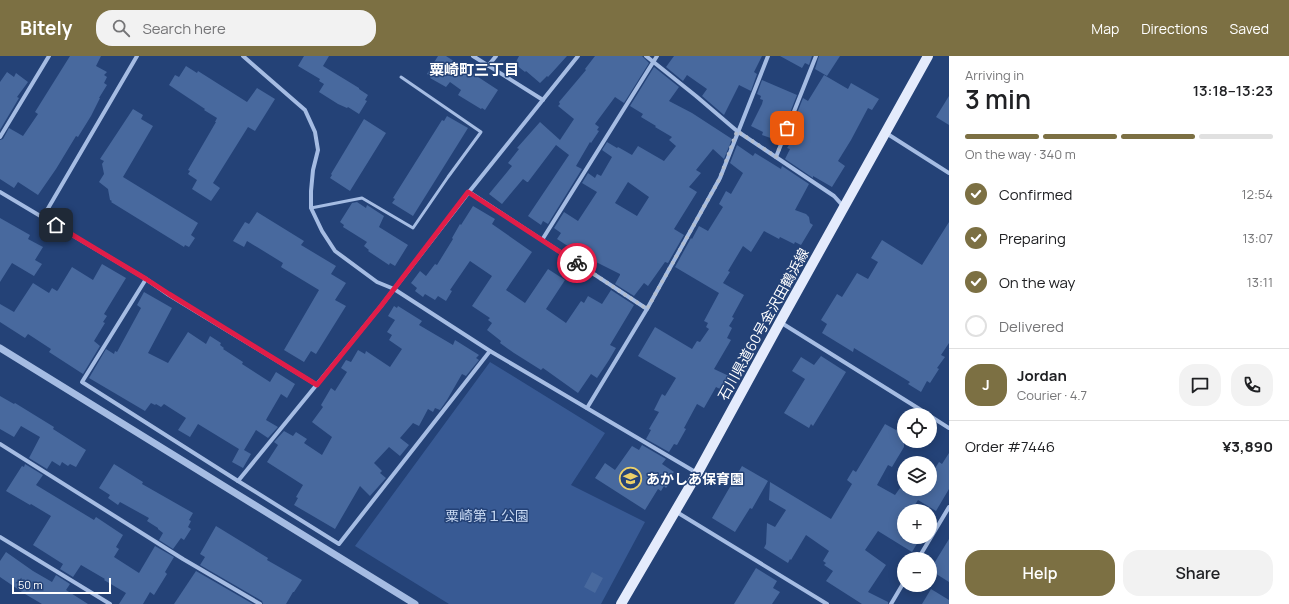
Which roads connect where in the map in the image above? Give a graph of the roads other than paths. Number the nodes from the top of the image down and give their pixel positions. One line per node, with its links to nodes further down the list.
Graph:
1 (49, 56): 18 (street)
2 (137, 56): 25 (street)
3 (243, 56): 23 (street)
4 (472, 56): 13 (street)
5 (496, 56): 13 (street)
6 (578, 56): 15 (street)
7 (646, 56): 12 (street)
8 (657, 56): 12 (street)
9 (768, 56): 16 (street)
10 (816, 56): 19 (street)
11 (928, 56): 17 (main road, 石川県道60号金沢田鶴浜線)
12 (654, 62): 16 (street); 26 (street)
13 (488, 66): 15 (street)
14 (400, 76): 23 (lane)
15 (543, 100): 22 (street)
16 (737, 131): 19 (street); 29 (street)
17 (885, 133): 20 (street); 24 (main road, 石川県道60号金沢田鶴浜線)
18 (0, 137)
19 (776, 157): 24 (street)
20 (949, 173)
21 (0, 192): 25 (street)
22 (468, 192): 26 (street); 28 (street)
23 (311, 208): 28 (street)
24 (844, 208): 30 (main road, 石川県道60号金沢田鶴浜線)
25 (43, 217): 27 (street)
26 (542, 240): 29 (street)
27 (146, 279): 33 (street); 40 (street)
28 (394, 289): 32 (street); 33 (street)
29 (647, 309): 34 (street)
30 (780, 322): 35 (street); 39 (main road, 石川県道60号金沢田鶴浜線)
31 (0, 348): 48 (street)
32 (490, 351): 34 (street); 40 (street)
33 (317, 385): 40 (street)
34 (588, 408): 39 (street)
35 (918, 408)
36 (937, 420): 37 (street)
37 (949, 428)
38 (0, 444): 47 (street)
39 (697, 474): 42 (main road, 石川県道60号金沢田鶴浜線)
40 (238, 481)
41 (949, 507): 44 (street)
42 (675, 511): 49 (main road, 石川県道60号金沢田鶴浜線); 50 (street)
43 (0, 537): 46 (street)
44 (922, 552)
45 (898, 592): 51 (street)
46 (110, 604)
47 (260, 604)
48 (415, 604)
49 (621, 604)
50 (827, 604)
51 (890, 604)

